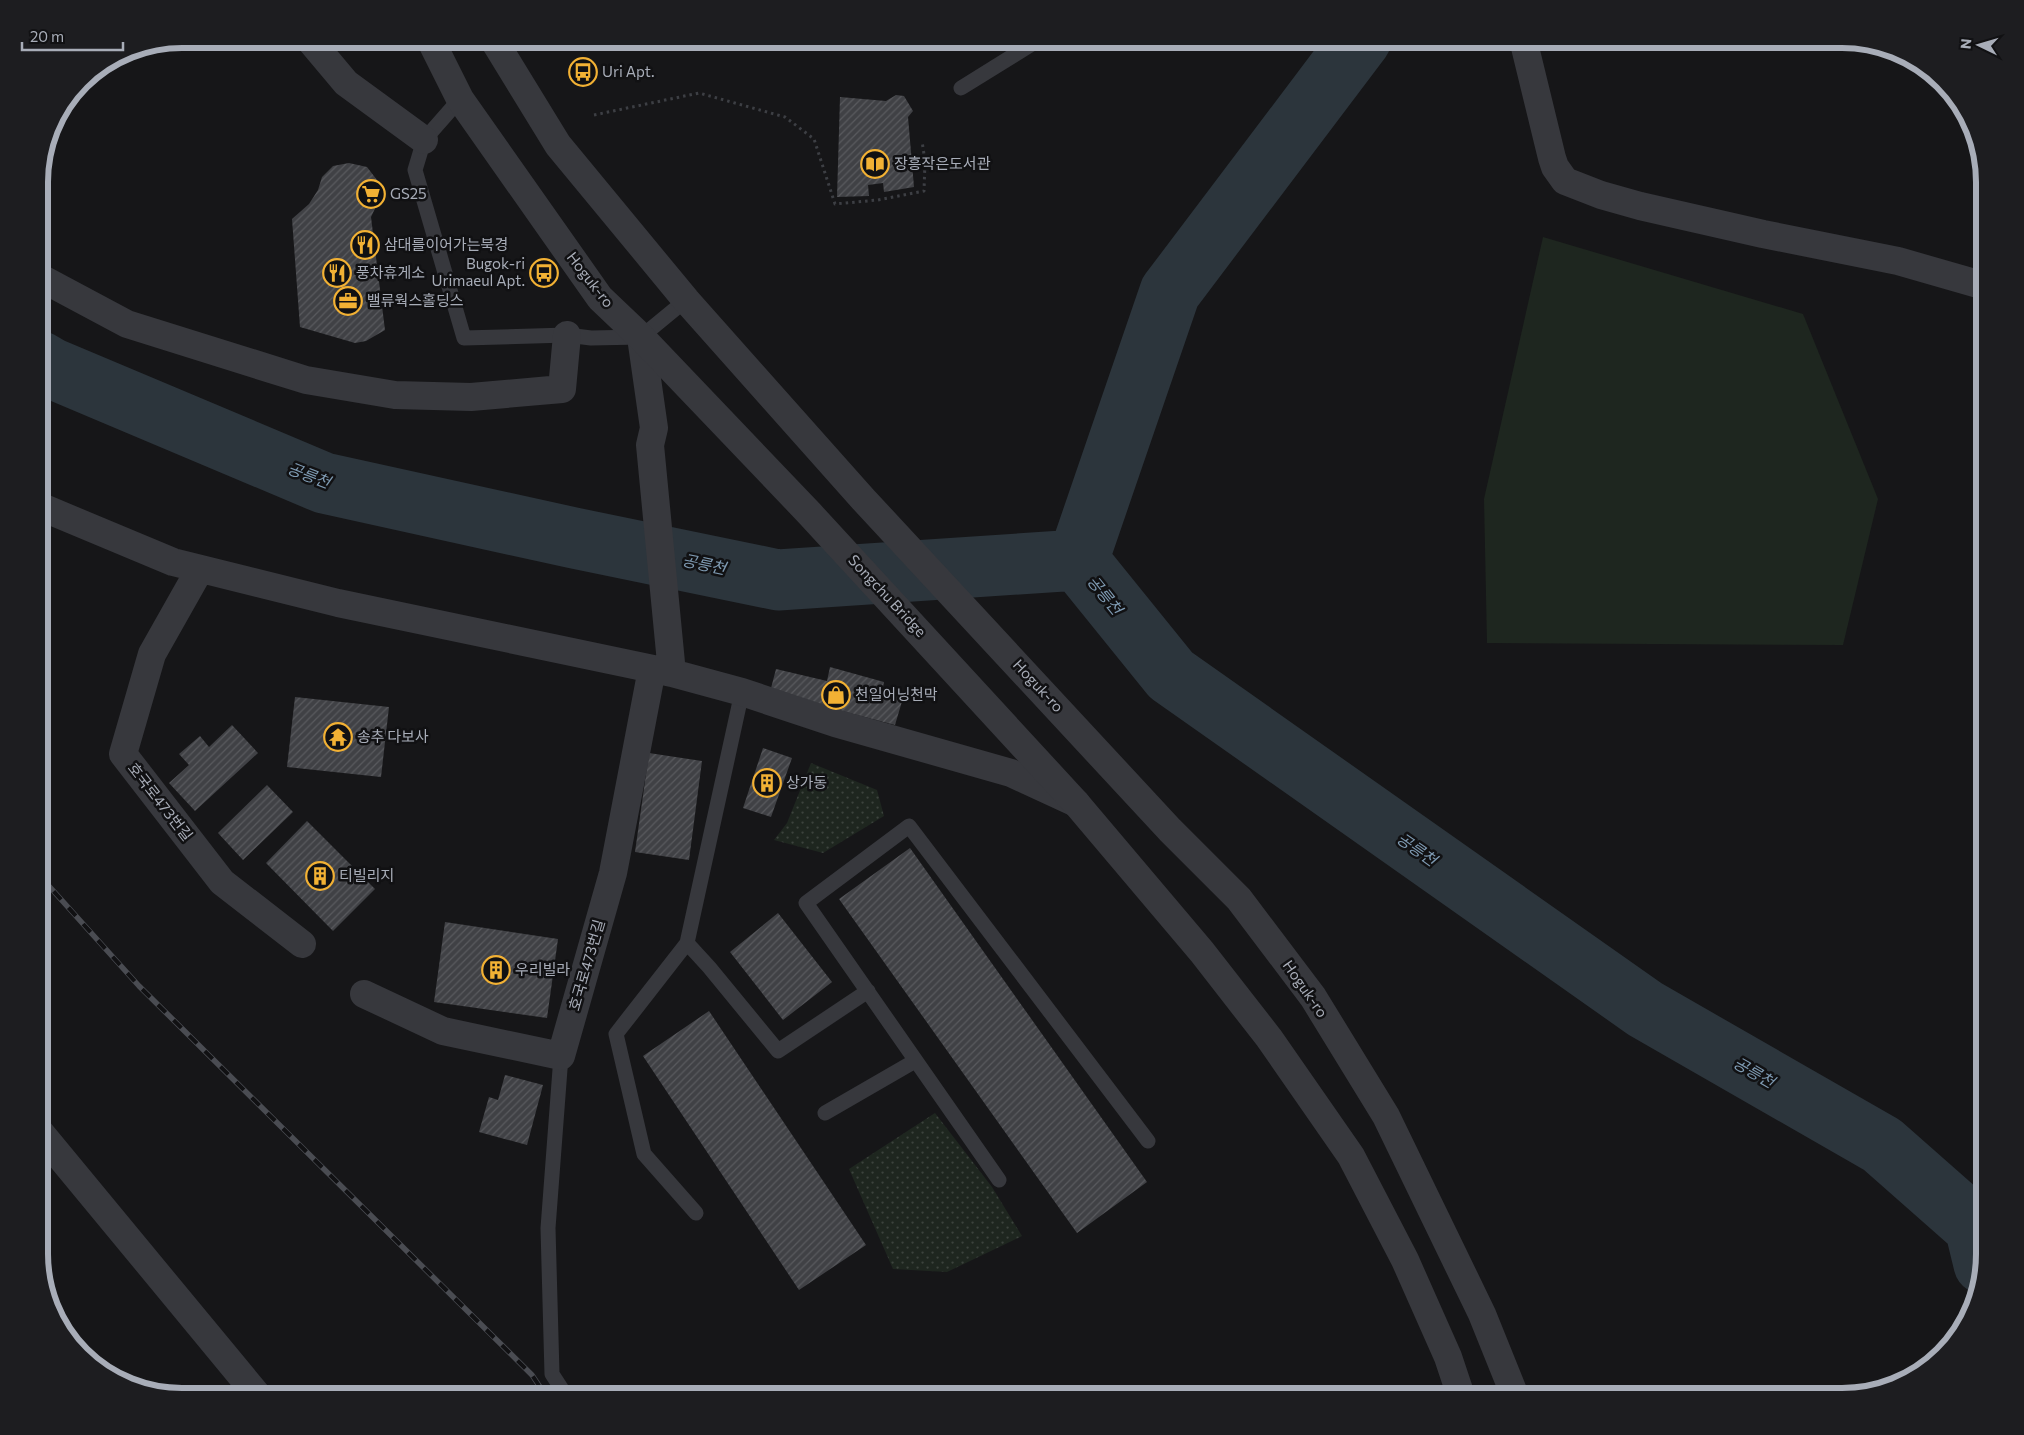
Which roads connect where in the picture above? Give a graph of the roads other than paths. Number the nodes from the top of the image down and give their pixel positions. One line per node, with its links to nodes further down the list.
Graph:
1 (317, 48): 8 (street)
2 (434, 48): 7 (street, Hoguk-ro)
3 (499, 48): 11 (street)
4 (1025, 48): 6 (lane)
5 (1525, 48): 10 (street)
6 (961, 88)
7 (460, 99): 8 (lane); 13 (street, Hoguk-ro)
8 (424, 140): 12 (lane)
9 (48, 282): 12 (street)
10 (1976, 283)
11 (686, 300): 13 (lane); 34 (street, Hoguk-ro)
12 (567, 335): 13 (lane)
13 (641, 337): 15 (street, Hoguk-ro); 17 (street, 호국로473번길)
14 (48, 510): 16 (street)
15 (810, 514): 19 (street, Songchu Bridge)
16 (200, 569): 17 (street); 21 (street, 호국로473번길)
17 (662, 671): 18 (street); 24 (street, 호국로473번길)
18 (742, 692): 19 (street); 20 (lane)
19 (1076, 803): 33 (street)
20 (687, 943): 22 (lane); 30 (lane)
21 (302, 944)
22 (868, 991): 25 (lane); 27 (lane)
23 (364, 994): 24 (street)
24 (562, 1056): 32 (lane)
25 (915, 1061): 26 (lane); 29 (lane)
26 (825, 1113)
27 (1148, 1141)
28 (48, 1142): 31 (street)
29 (999, 1180)
30 (696, 1213)
31 (251, 1388)
32 (561, 1388)
33 (1458, 1388)
34 (1512, 1388)

